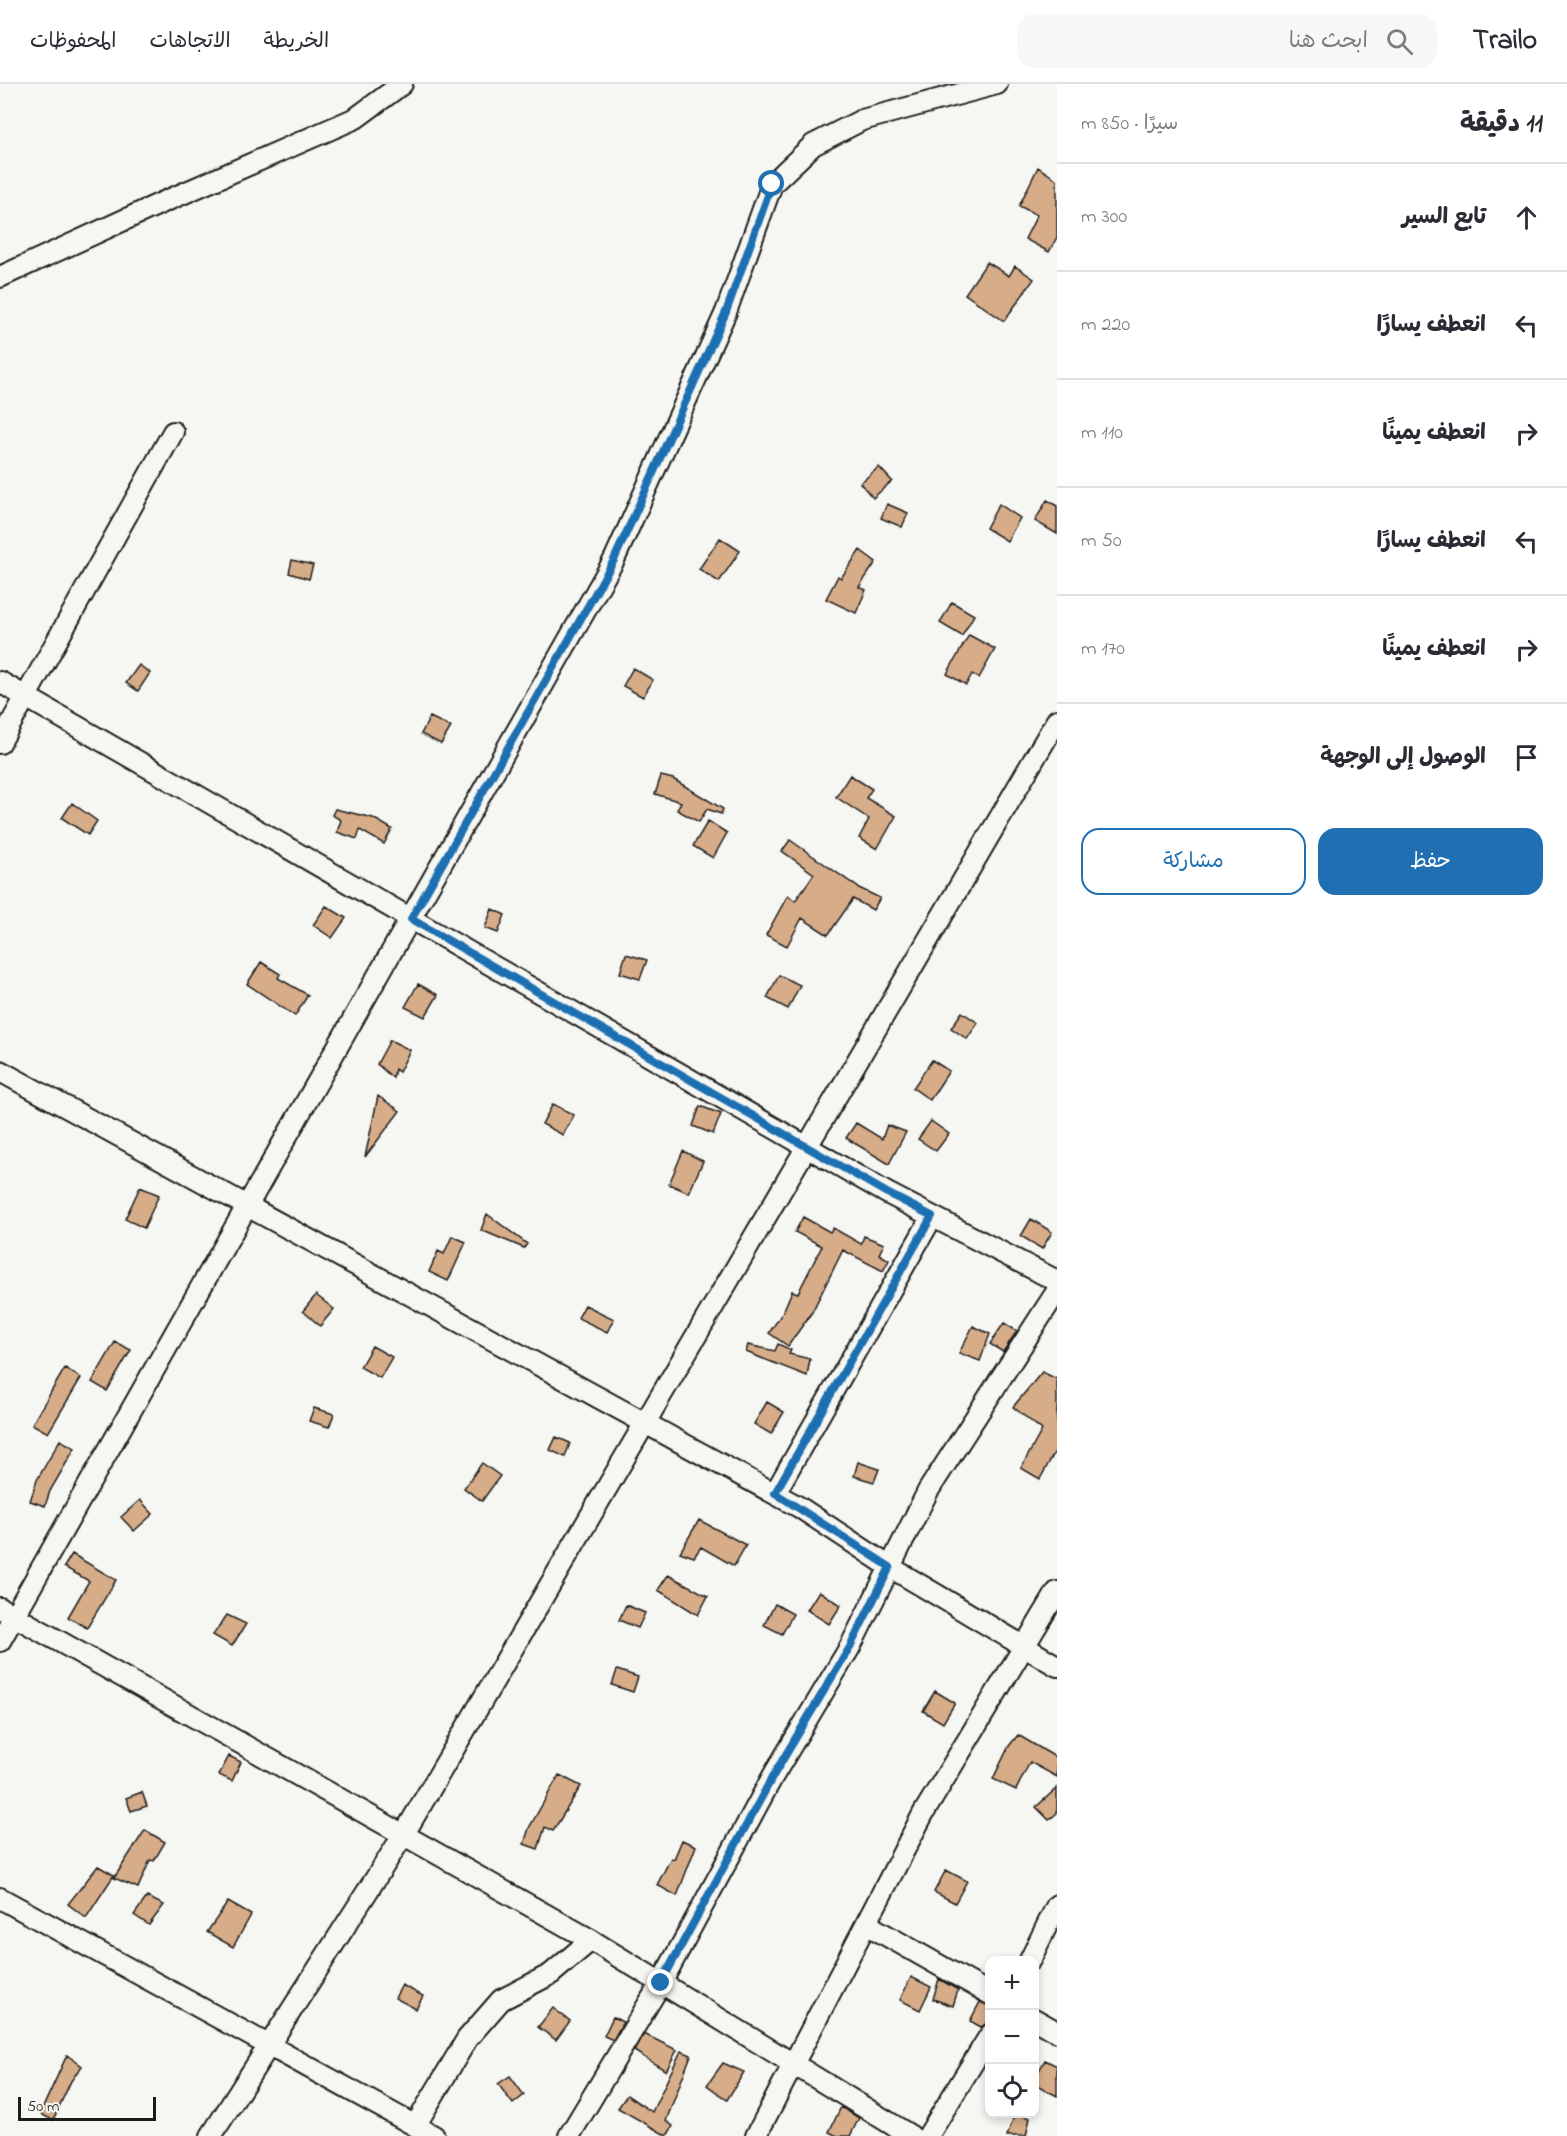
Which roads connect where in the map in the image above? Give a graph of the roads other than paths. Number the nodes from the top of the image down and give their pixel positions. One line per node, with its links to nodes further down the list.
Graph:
1 (402, 84): 3 (street)
2 (997, 84): 10 (street)
3 (0, 277)
4 (173, 432): 6 (street)
5 (0, 682): 6 (street)
6 (26, 697): 8 (street); 10 (street)
7 (1057, 720): 9 (street)
8 (0, 743)
9 (1050, 748): 12 (street)
10 (411, 919): 12 (street); 13 (street)
11 (0, 1071): 13 (street)
12 (806, 1146): 14 (street); 17 (street)
13 (247, 1206): 17 (street); 21 (street)
14 (932, 1216): 15 (street); 18 (street)
15 (1057, 1281)
16 (1057, 1291): 19 (street)
17 (646, 1424): 18 (street); 25 (street)
18 (775, 1493): 19 (street)
19 (890, 1567): 23 (street); 31 (street)
20 (1057, 1592): 23 (street)
21 (7, 1612): 22 (street); 25 (street)
22 (0, 1641)
23 (1024, 1648): 24 (street); 28 (street)
24 (1057, 1666)
25 (404, 1834): 29 (street); 36 (street)
26 (0, 1898): 36 (street)
27 (1057, 1905): 30 (street)
28 (867, 1925): 32 (street); 37 (street)
29 (591, 1940): 31 (street); 38 (street)
30 (1032, 1956)
31 (661, 1983): 37 (street); 41 (street)
32 (985, 1991)
33 (1039, 2021): 34 (street)
34 (1057, 2032)
35 (985, 2043): 44 (street)
36 (268, 2046): 38 (street); 39 (street)
37 (793, 2064): 42 (street); 43 (street)
38 (415, 2126): 40 (street)
39 (211, 2136)
40 (434, 2136)
41 (569, 2136)
42 (756, 2136)
43 (911, 2136)
44 (928, 2136)

